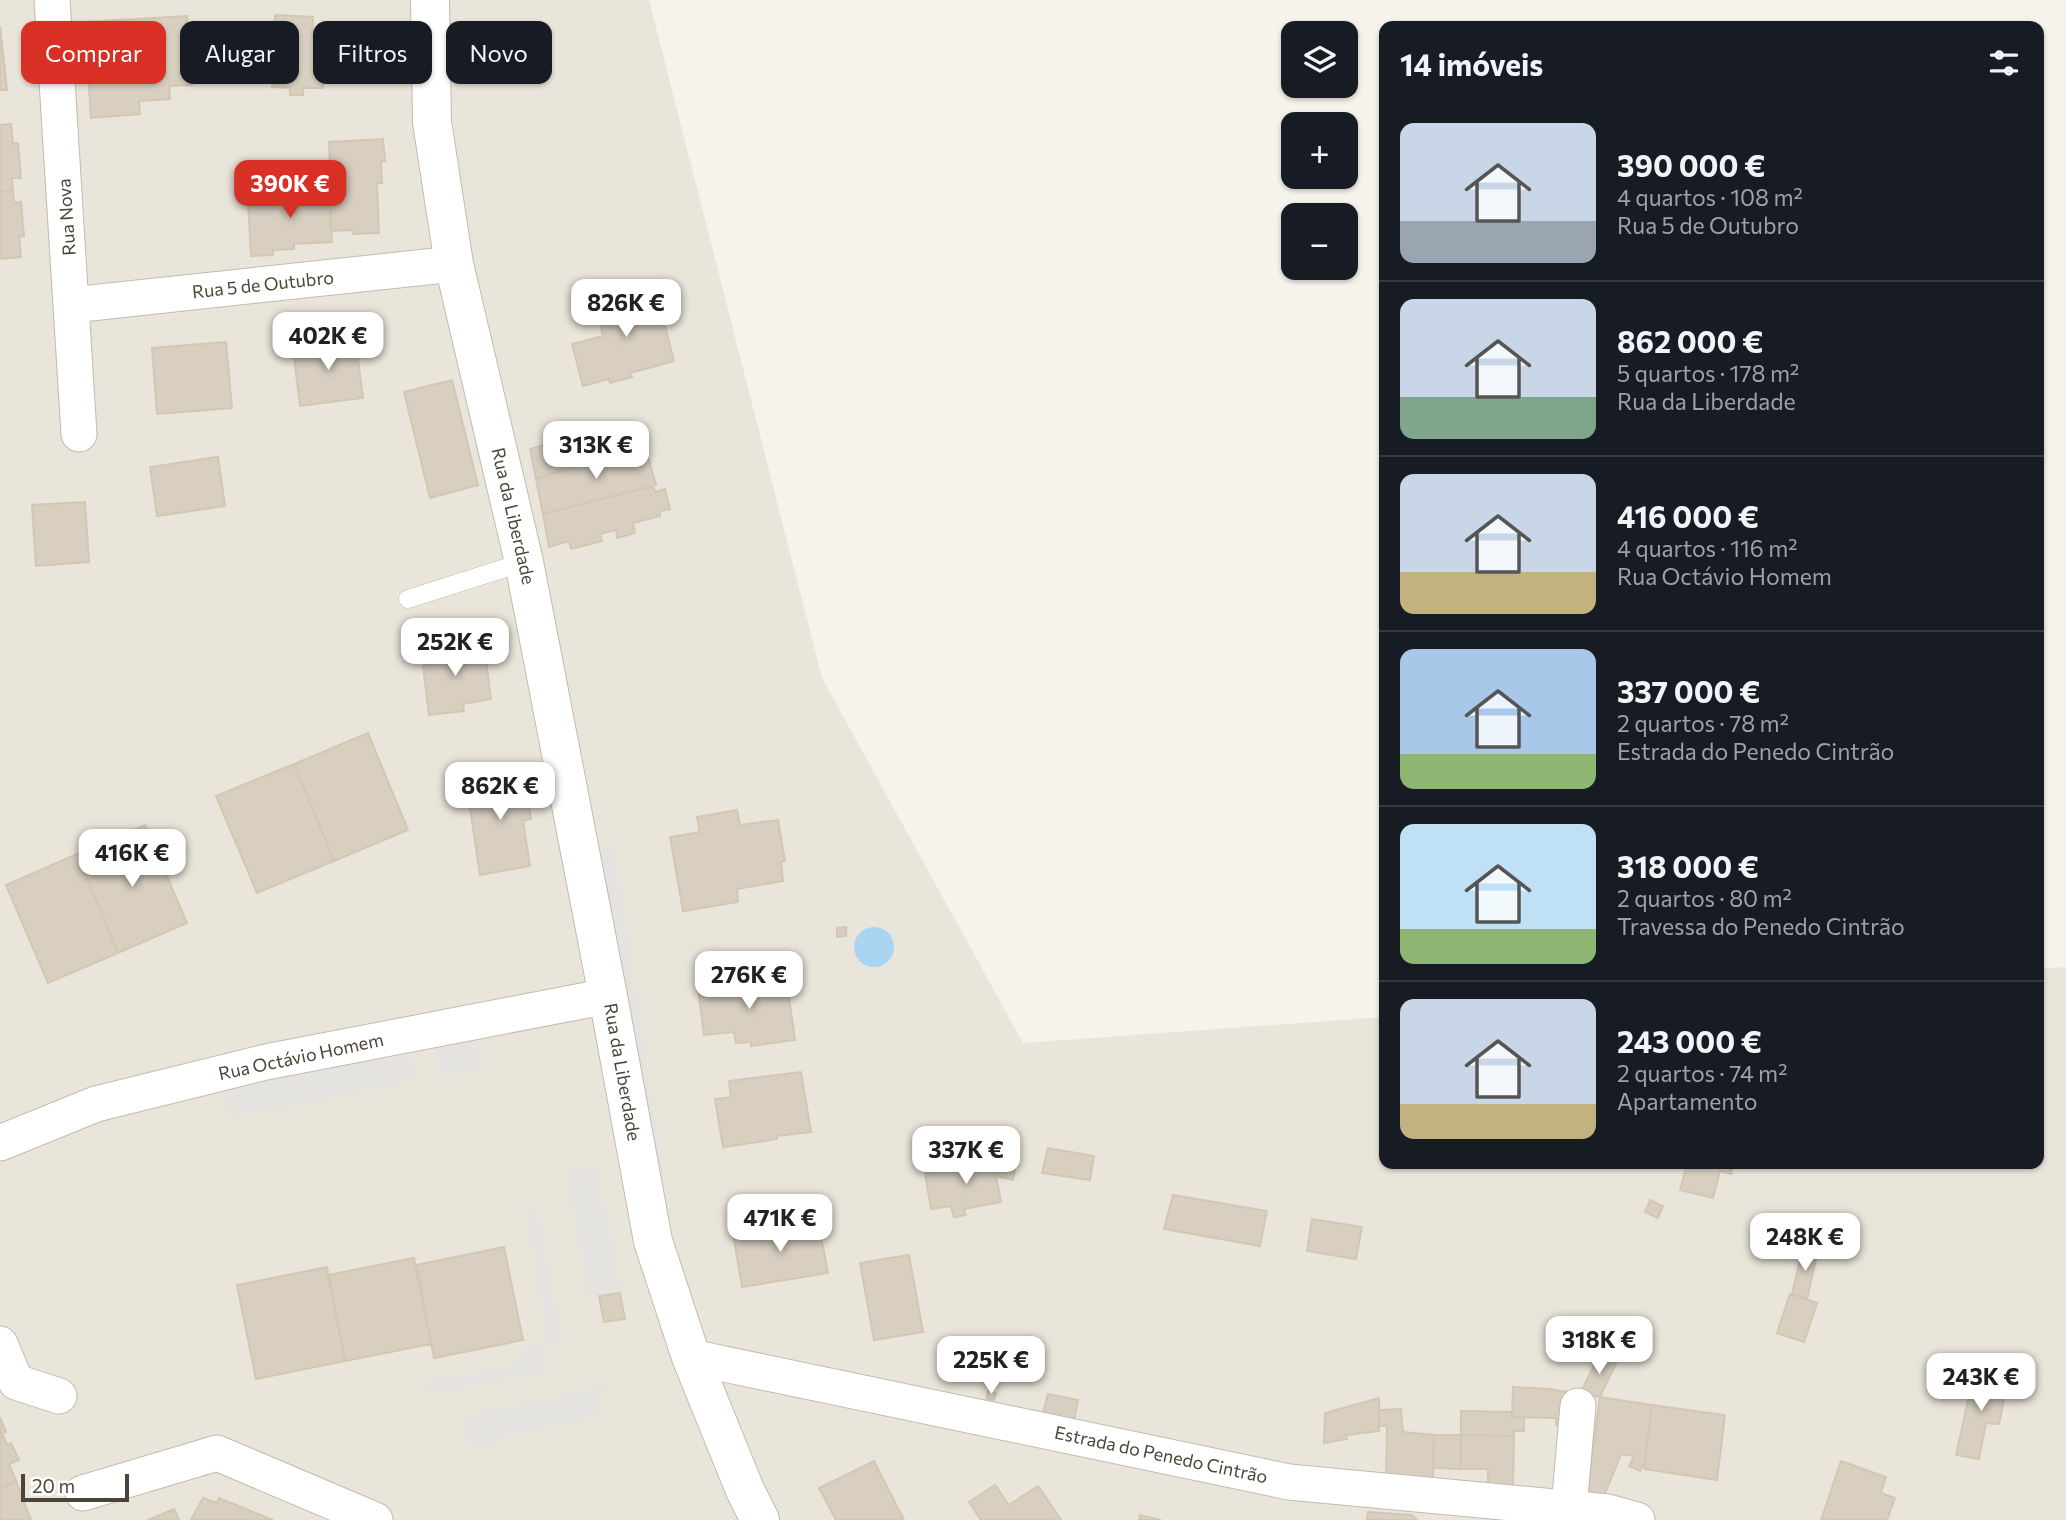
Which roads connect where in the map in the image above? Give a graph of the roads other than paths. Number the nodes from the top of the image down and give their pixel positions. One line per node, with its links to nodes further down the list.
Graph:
1 (52, 0): 4 (street, Rua Nova)
2 (430, 0): 3 (street, Rua da Liberdade)
3 (454, 264): 4 (street, Rua 5 de Outubro); 6 (street, Rua da Liberdade)
4 (72, 305): 5 (street, Rua Nova)
5 (79, 434)
6 (524, 562): 7 (lane); 8 (street, Rua da Liberdade)
7 (408, 599)
8 (608, 996): 9 (street, Rua Octávio Homem); 11 (street, Rua da Liberdade)
9 (0, 1143)
10 (0, 1344): 12 (street)
11 (691, 1357): 15 (street, Estrada do Penedo Cintrão); 17 (street, Rua da Liberdade)
12 (59, 1396)
13 (1578, 1406): 15 (street)
14 (83, 1493): 16 (street)
15 (1569, 1508): 18 (street, Estrada do Penedo Cintrão)
16 (374, 1520)
17 (760, 1520)
18 (1637, 1520)

